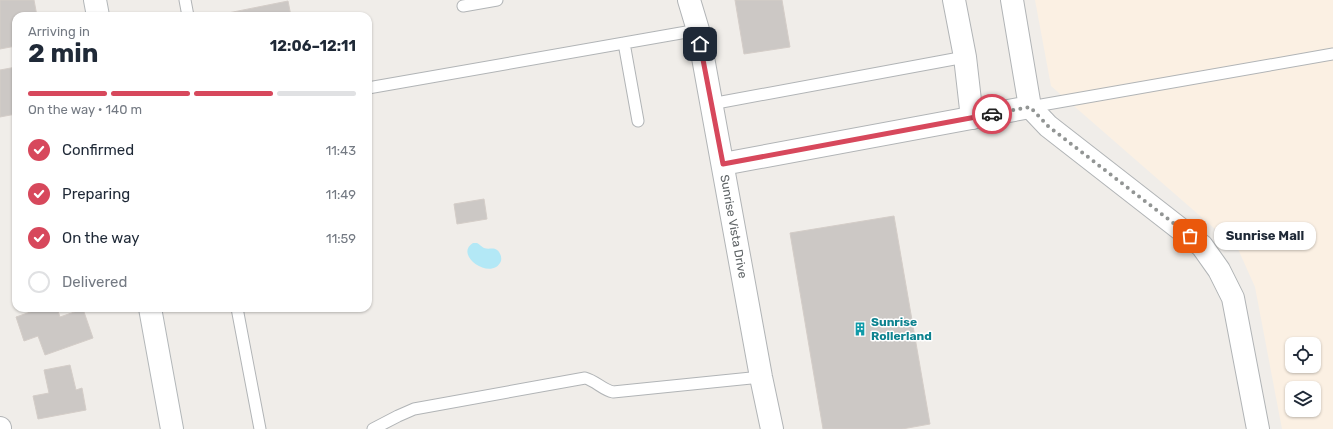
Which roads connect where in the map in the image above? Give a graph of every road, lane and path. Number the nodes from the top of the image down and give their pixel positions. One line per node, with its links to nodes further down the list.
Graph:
1 (95, 0): 8 (street)
2 (185, 0): 9 (lane)
3 (497, 0): 7 (lane)
4 (689, 0): 10 (street, Sunrise Vista Drive)
5 (954, 0): 13 (street)
6 (1012, 0): 16 (street)
7 (463, 6)
8 (97, 12)
9 (187, 12)
10 (698, 30): 11 (lane); 15 (street, Sunrise Vista Drive)
11 (624, 42): 14 (lane); 18 (lane)
12 (1333, 54): 16 (lane)
13 (964, 57): 15 (lane); 17 (street)
14 (372, 87)
15 (711, 104): 19 (street, Sunrise Vista Drive)
16 (1030, 107): 17 (street); 27 (street)
17 (972, 118): 19 (street)
18 (638, 121)
19 (723, 164): 22 (street, Sunrise Vista Drive)
20 (151, 312): 23 (street)
21 (238, 312): 24 (lane)
22 (761, 377): 25 (lane); 26 (street, Sunrise Vista Drive)
23 (172, 429)
24 (260, 429)
25 (373, 429)
26 (772, 429)
27 (1258, 429)

